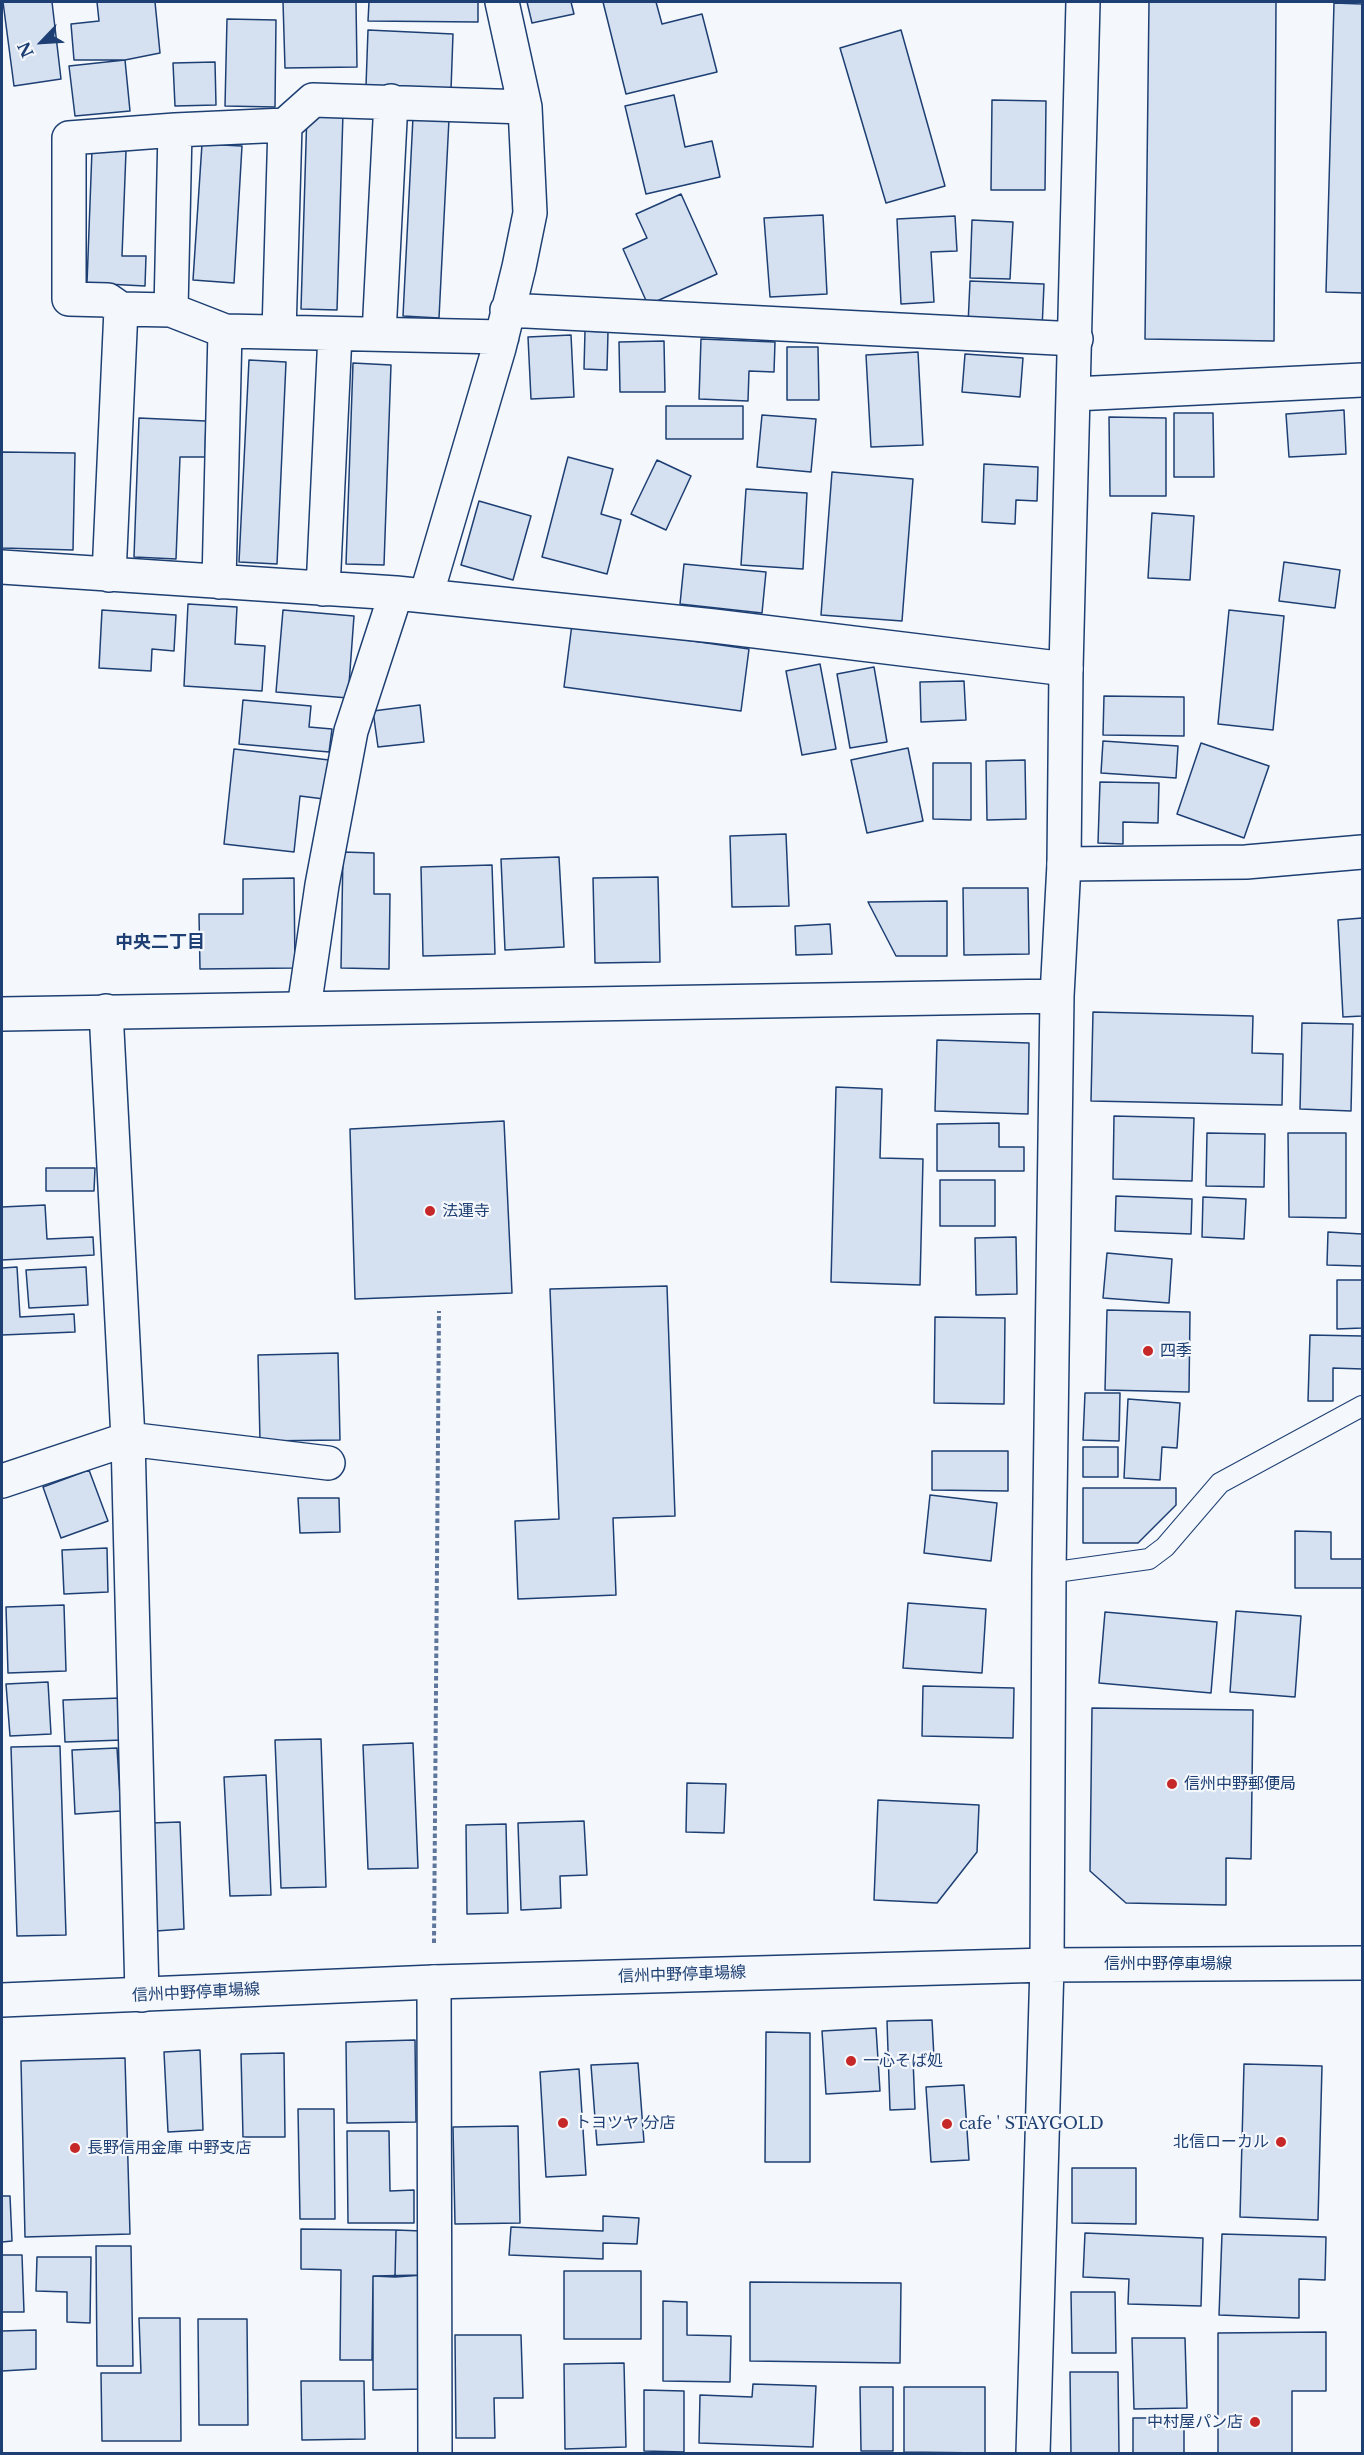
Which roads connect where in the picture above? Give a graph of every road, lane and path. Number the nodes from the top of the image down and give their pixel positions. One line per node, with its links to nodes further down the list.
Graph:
1 (502, 2): 4 (street)
2 (1083, 2): 14 (street)
3 (391, 101): 4 (street); 5 (street); 13 (street)
4 (525, 107): 9 (street)
5 (285, 125): 6 (street); 11 (street)
6 (175, 130): 7 (street); 8 (street)
7 (122, 309): 8 (street); 18 (street)
8 (171, 310): 10 (street)
9 (504, 323): 13 (street); 14 (street); 21 (street)
10 (225, 331): 11 (street); 19 (street)
11 (279, 332): 12 (street)
12 (334, 334): 13 (street); 20 (street)
13 (379, 334)
14 (1076, 339): 16 (street)
15 (1362, 380): 16 (street)
16 (1074, 394): 22 (street)
17 (2, 567): 18 (street)
18 (109, 575): 19 (street)
19 (219, 582): 20 (street)
20 (323, 589): 21 (street)
21 (411, 595): 22 (street); 26 (street)
22 (1066, 669): 24 (street)
23 (1362, 852): 24 (street)
24 (1064, 864): 25 (street)
25 (1057, 996): 26 (street); 34 (street)
26 (304, 1008): 27 (street)
27 (106, 1011): 28 (street); 31 (street)
28 (2, 1014)
29 (439, 1311): 37 (path)
30 (1362, 1406): 34 (lane)
31 (128, 1439): 32 (street); 33 (street); 38 (street)
32 (328, 1463)
33 (2, 1481)
34 (1048, 1573): 36 (street)
35 (1362, 1963): 36 (street, 信州中野停車場線)
36 (1047, 1965): 37 (street, 信州中野停車場線); 41 (street)
37 (434, 1982): 38 (street, 信州中野停車場線); 40 (street)
38 (142, 1995): 39 (street, 信州中野停車場線)
39 (2, 2000)
40 (435, 2454)
41 (1033, 2454)

